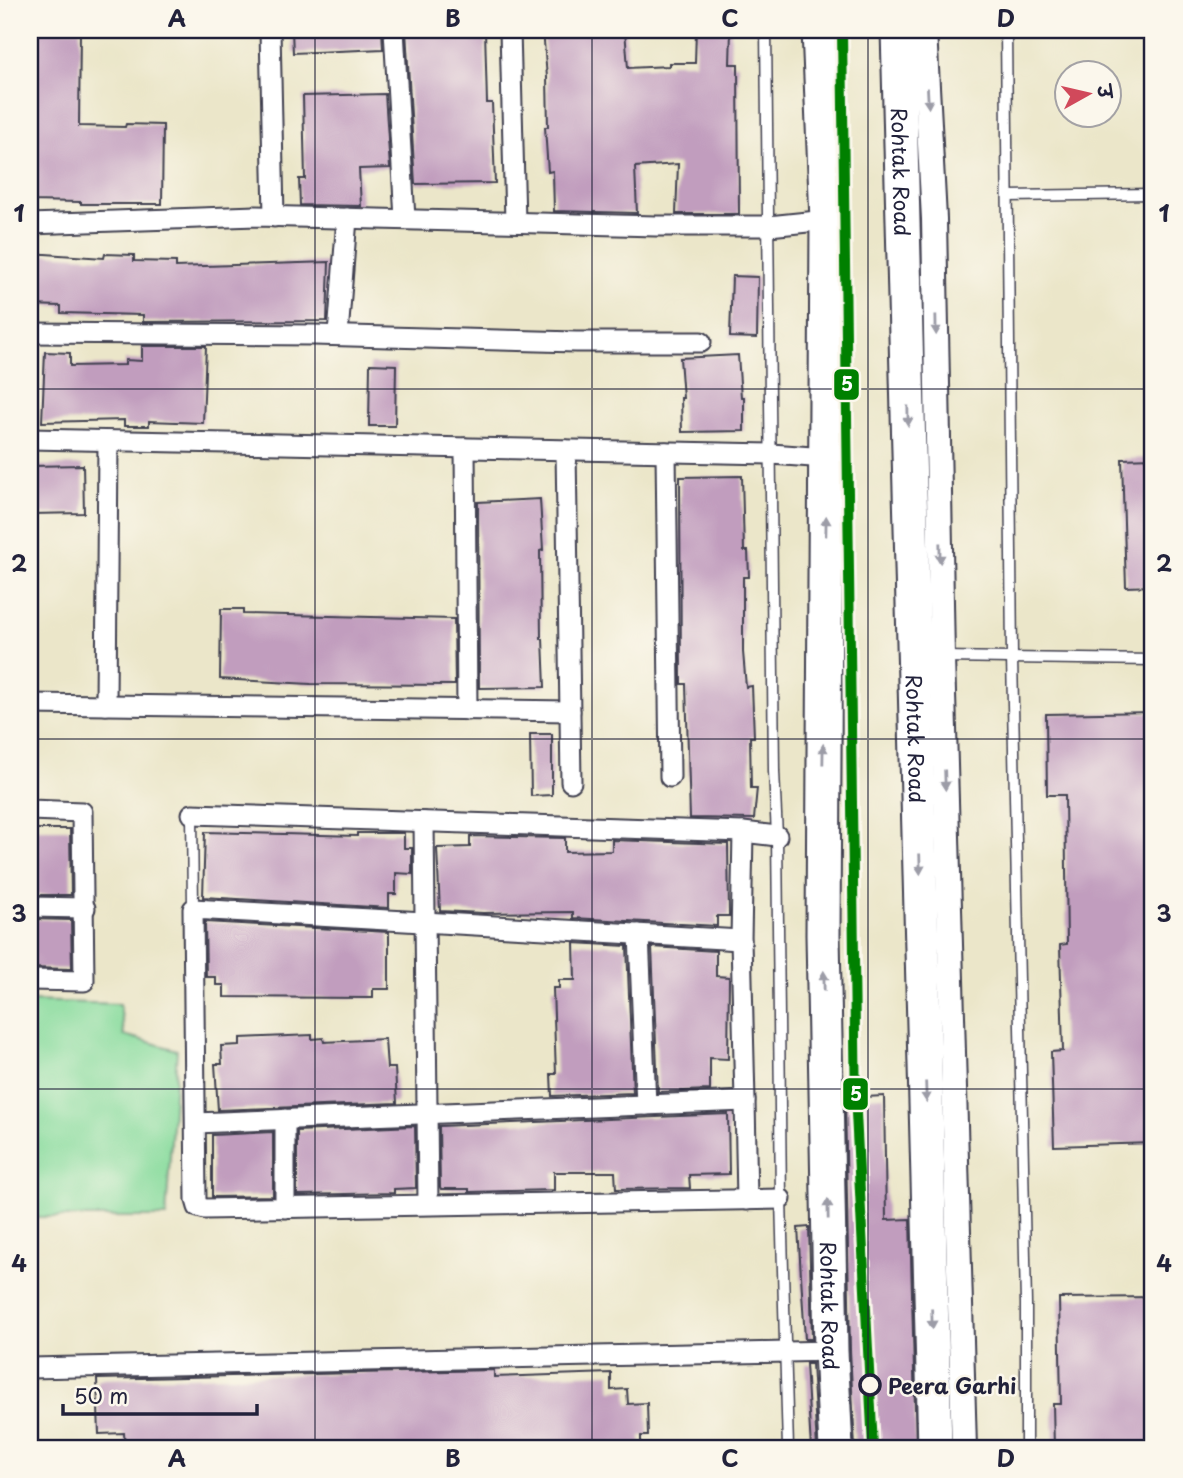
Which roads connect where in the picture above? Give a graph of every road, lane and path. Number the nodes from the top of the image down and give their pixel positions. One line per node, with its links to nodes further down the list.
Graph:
1 (271, 30): 11 (street)
2 (394, 30): 13 (street)
3 (510, 30): 15 (street)
4 (766, 30): 17 (lane)
5 (819, 30): 14 (highway, Rohtak Road)
6 (898, 30): 28 (highway, Rohtak Road, one-way to 28)
7 (924, 30): 28 (street, one-way to 28)
8 (1006, 30): 10 (lane)
9 (1153, 194): 10 (lane)
10 (1008, 196): 29 (lane)
11 (274, 216): 12 (street); 16 (street)
12 (347, 218): 13 (street); 19 (street)
13 (405, 219): 15 (street)
14 (827, 220): 17 (street); 27 (highway, Rohtak Road)
15 (515, 222): 17 (street)
16 (30, 224)
17 (769, 226): 26 (lane)
18 (30, 333): 19 (street)
19 (338, 335): 20 (street)
20 (701, 342)
21 (30, 439): 22 (street)
22 (108, 440): 23 (street); 32 (street)
23 (466, 448): 24 (street); 33 (street)
24 (566, 450): 25 (street); 34 (street)
25 (666, 452): 26 (street); 35 (street)
26 (771, 454): 27 (street); 41 (lane)
27 (826, 458): 58 (highway, Rohtak Road, one-way to 27)
28 (928, 656): 29 (lane); 63 (highway, Rohtak Road, one-way to 63); 64 (street, one-way to 64)
29 (1012, 658): 30 (lane); 65 (lane)
30 (1153, 660)
31 (30, 704): 32 (street)
32 (106, 705): 33 (street)
33 (467, 710): 34 (street)
34 (570, 711): 36 (street)
35 (670, 777)
36 (571, 782)
37 (30, 810): 43 (street)
38 (191, 814): 39 (street); 44 (lane)
39 (424, 822): 40 (street); 45 (street)
40 (743, 832): 41 (street); 47 (street)
41 (777, 836): 54 (lane)
42 (30, 907): 43 (street)
43 (85, 908): 48 (street)
44 (193, 909): 45 (street); 53 (street)
45 (425, 922): 46 (street); 51 (street)
46 (639, 934): 47 (street); 50 (street)
47 (741, 940): 49 (street)
48 (30, 980)
49 (745, 1101): 50 (street); 55 (street)
50 (646, 1105): 51 (street)
51 (427, 1113): 52 (street); 56 (street)
52 (285, 1119): 53 (street); 57 (street)
53 (197, 1123): 57 (street)
54 (781, 1199): 55 (street); 59 (lane)
55 (747, 1200): 56 (street)
56 (428, 1204): 57 (street)
57 (285, 1208)
58 (831, 1351): 59 (street); 62 (highway, Rohtak Road)
59 (786, 1352): 60 (street); 61 (lane)
60 (30, 1368)
61 (788, 1448)
62 (836, 1448)
63 (935, 1448)
64 (964, 1448)
65 (1026, 1448)

